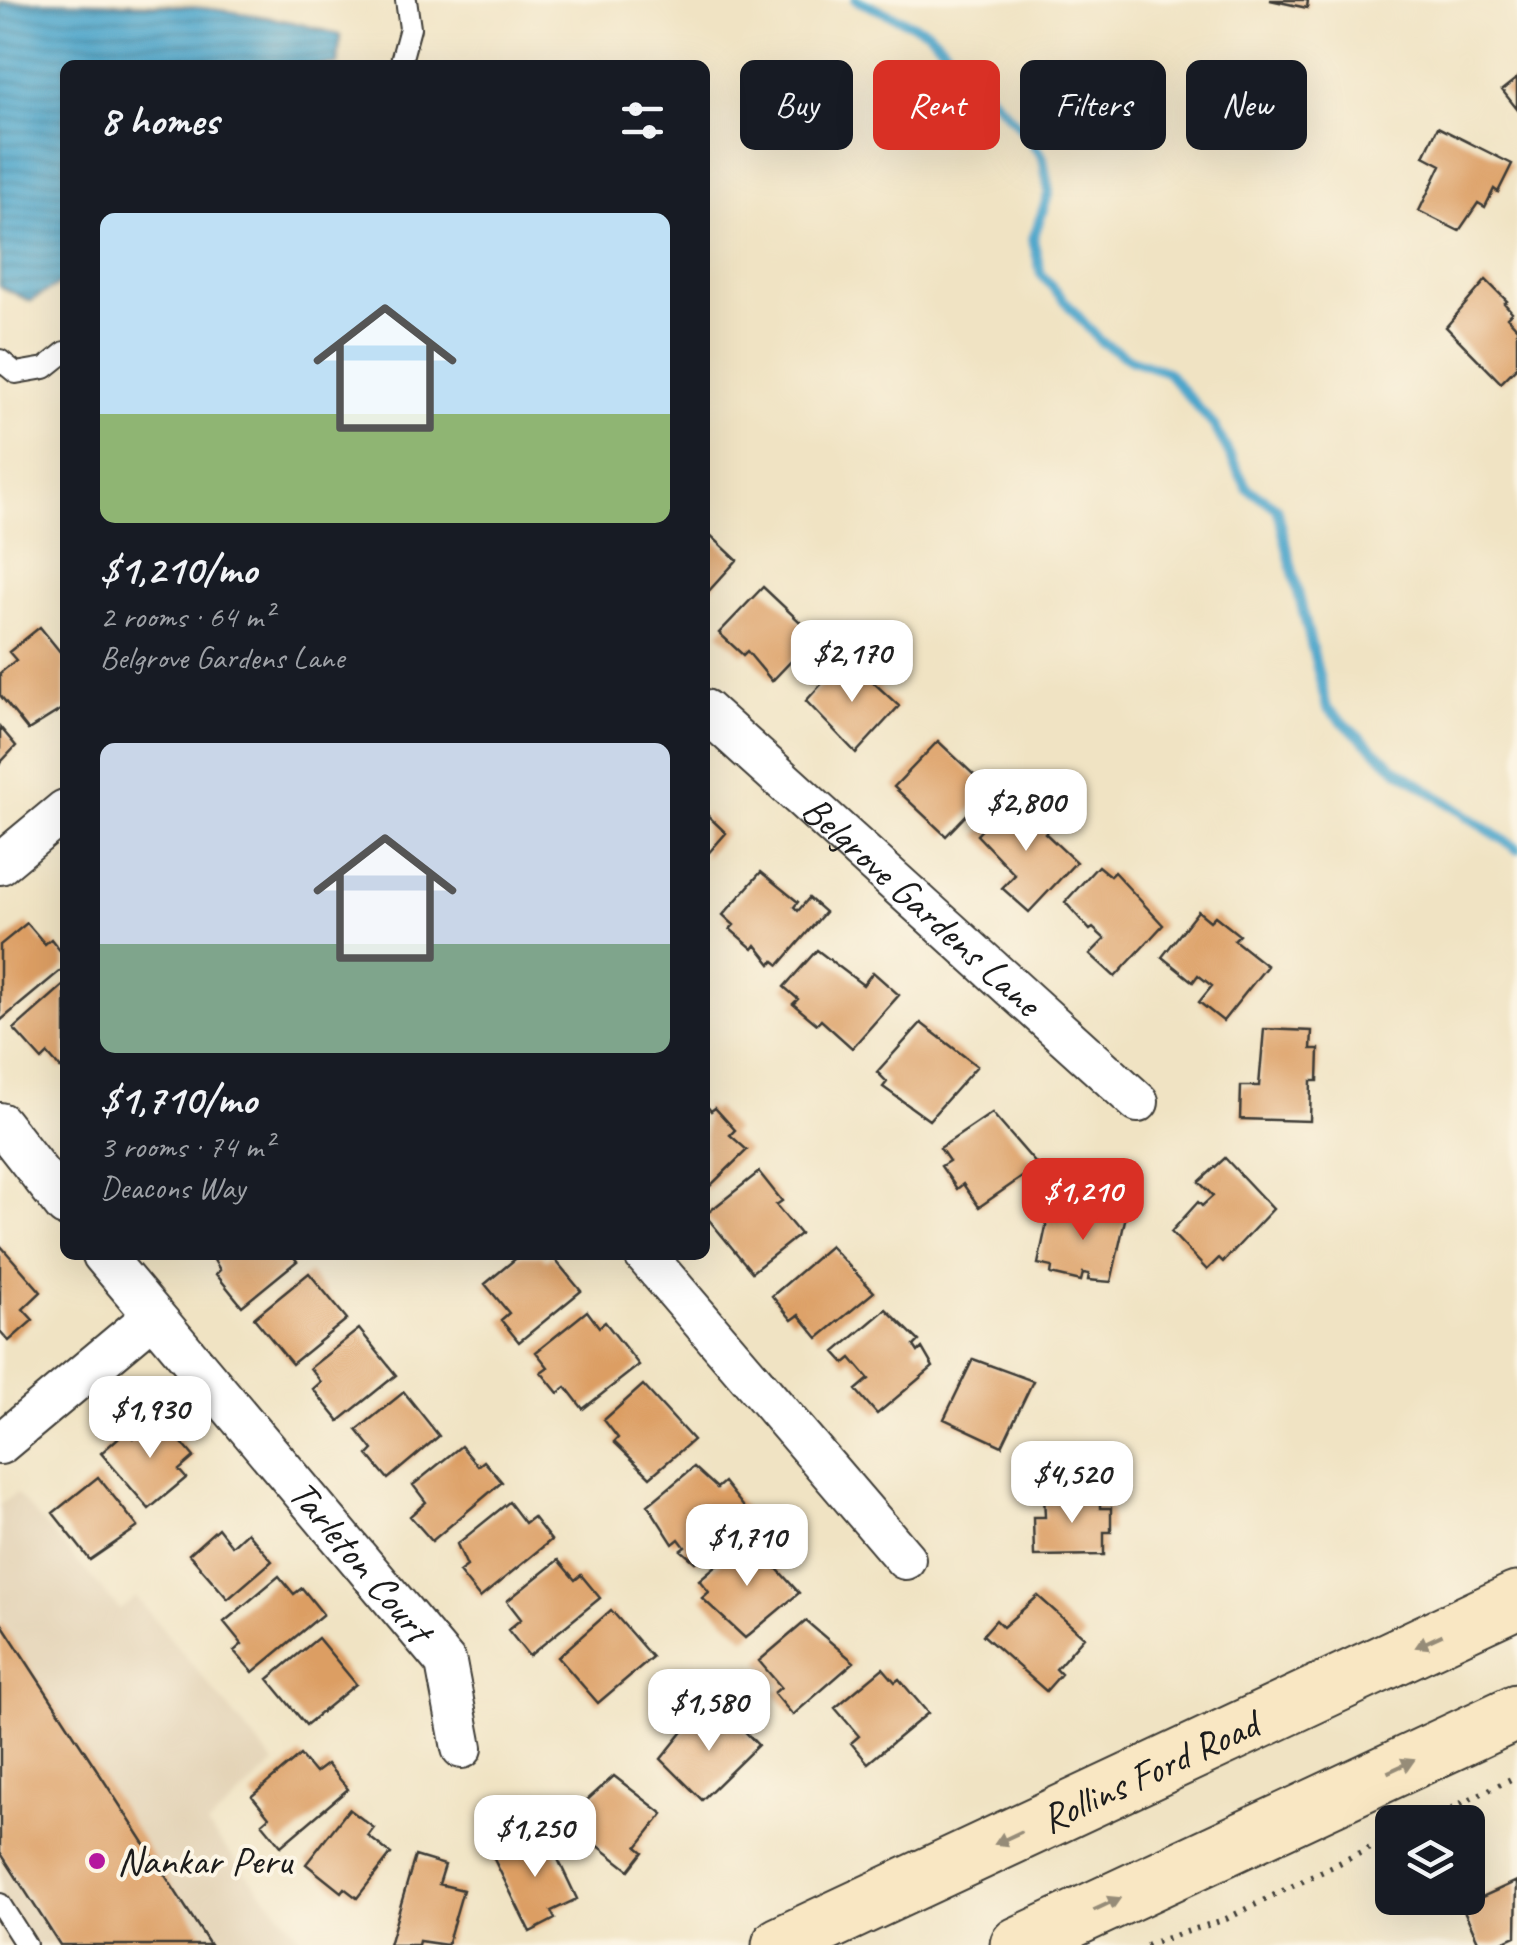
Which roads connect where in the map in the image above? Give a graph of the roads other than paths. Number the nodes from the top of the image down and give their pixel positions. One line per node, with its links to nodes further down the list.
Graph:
1 (406, 0): 2 (lane)
2 (401, 60)
3 (60, 356): 4 (lane)
4 (0, 360)
5 (710, 715): 8 (street, Belgrove Gardens Lane)
6 (60, 814): 7 (street)
7 (0, 864)
8 (1138, 1102)
9 (0, 1123): 10 (street)
10 (60, 1200)
11 (107, 1260): 13 (street, Tarleton Court)
12 (649, 1260): 15 (street)
13 (152, 1317): 14 (street); 18 (street, Tarleton Court)
14 (0, 1444)
15 (906, 1559)
16 (1517, 1600): 21 (main road, Rollins Ford Road, one-way to 21)
17 (1517, 1712): 22 (main road, one-way to 17)
18 (462, 1748)
19 (0, 1904): 20 (lane)
20 (26, 1945)
21 (780, 1945)
22 (1018, 1945)

